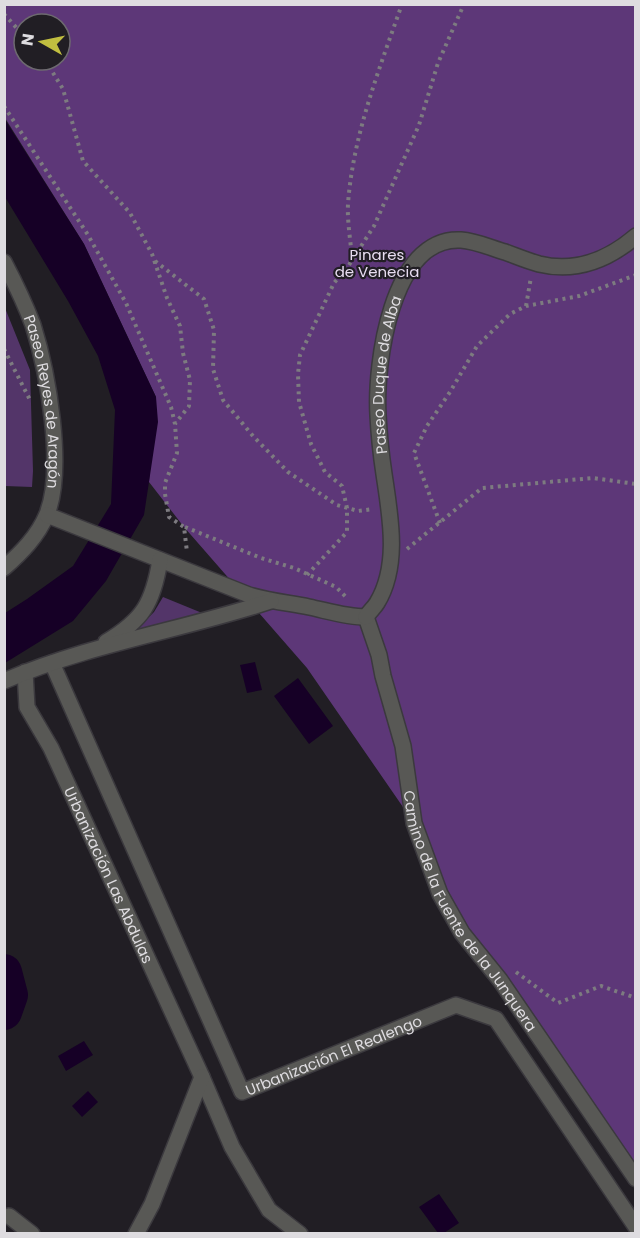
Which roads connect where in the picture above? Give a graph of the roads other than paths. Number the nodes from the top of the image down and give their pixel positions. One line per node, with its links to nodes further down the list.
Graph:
1 (636, 236): 7 (street, Paseo Duque de Alba)
2 (4, 262): 3 (street, Paseo Reyes de Aragón)
3 (47, 514): 4 (street); 5 (street, Paseo Reyes de Aragón)
4 (160, 560): 6 (street); 8 (street)
5 (4, 568)
6 (271, 601): 7 (street); 8 (street)
7 (366, 617): 13 (street, Camino de la Fuente de la Junquera)
8 (90, 651): 9 (street)
9 (52, 663): 10 (street); 15 (street, Urbanización El Realengo)
10 (25, 672): 11 (street); 12 (street, Urbanización Las Abdulas)
11 (4, 681)
12 (202, 1077): 17 (street); 18 (street, Urbanización Las Abdulas)
13 (633, 1173)
14 (9, 1216): 16 (street)
15 (636, 1227)
16 (32, 1233)
17 (136, 1233)
18 (300, 1233)

